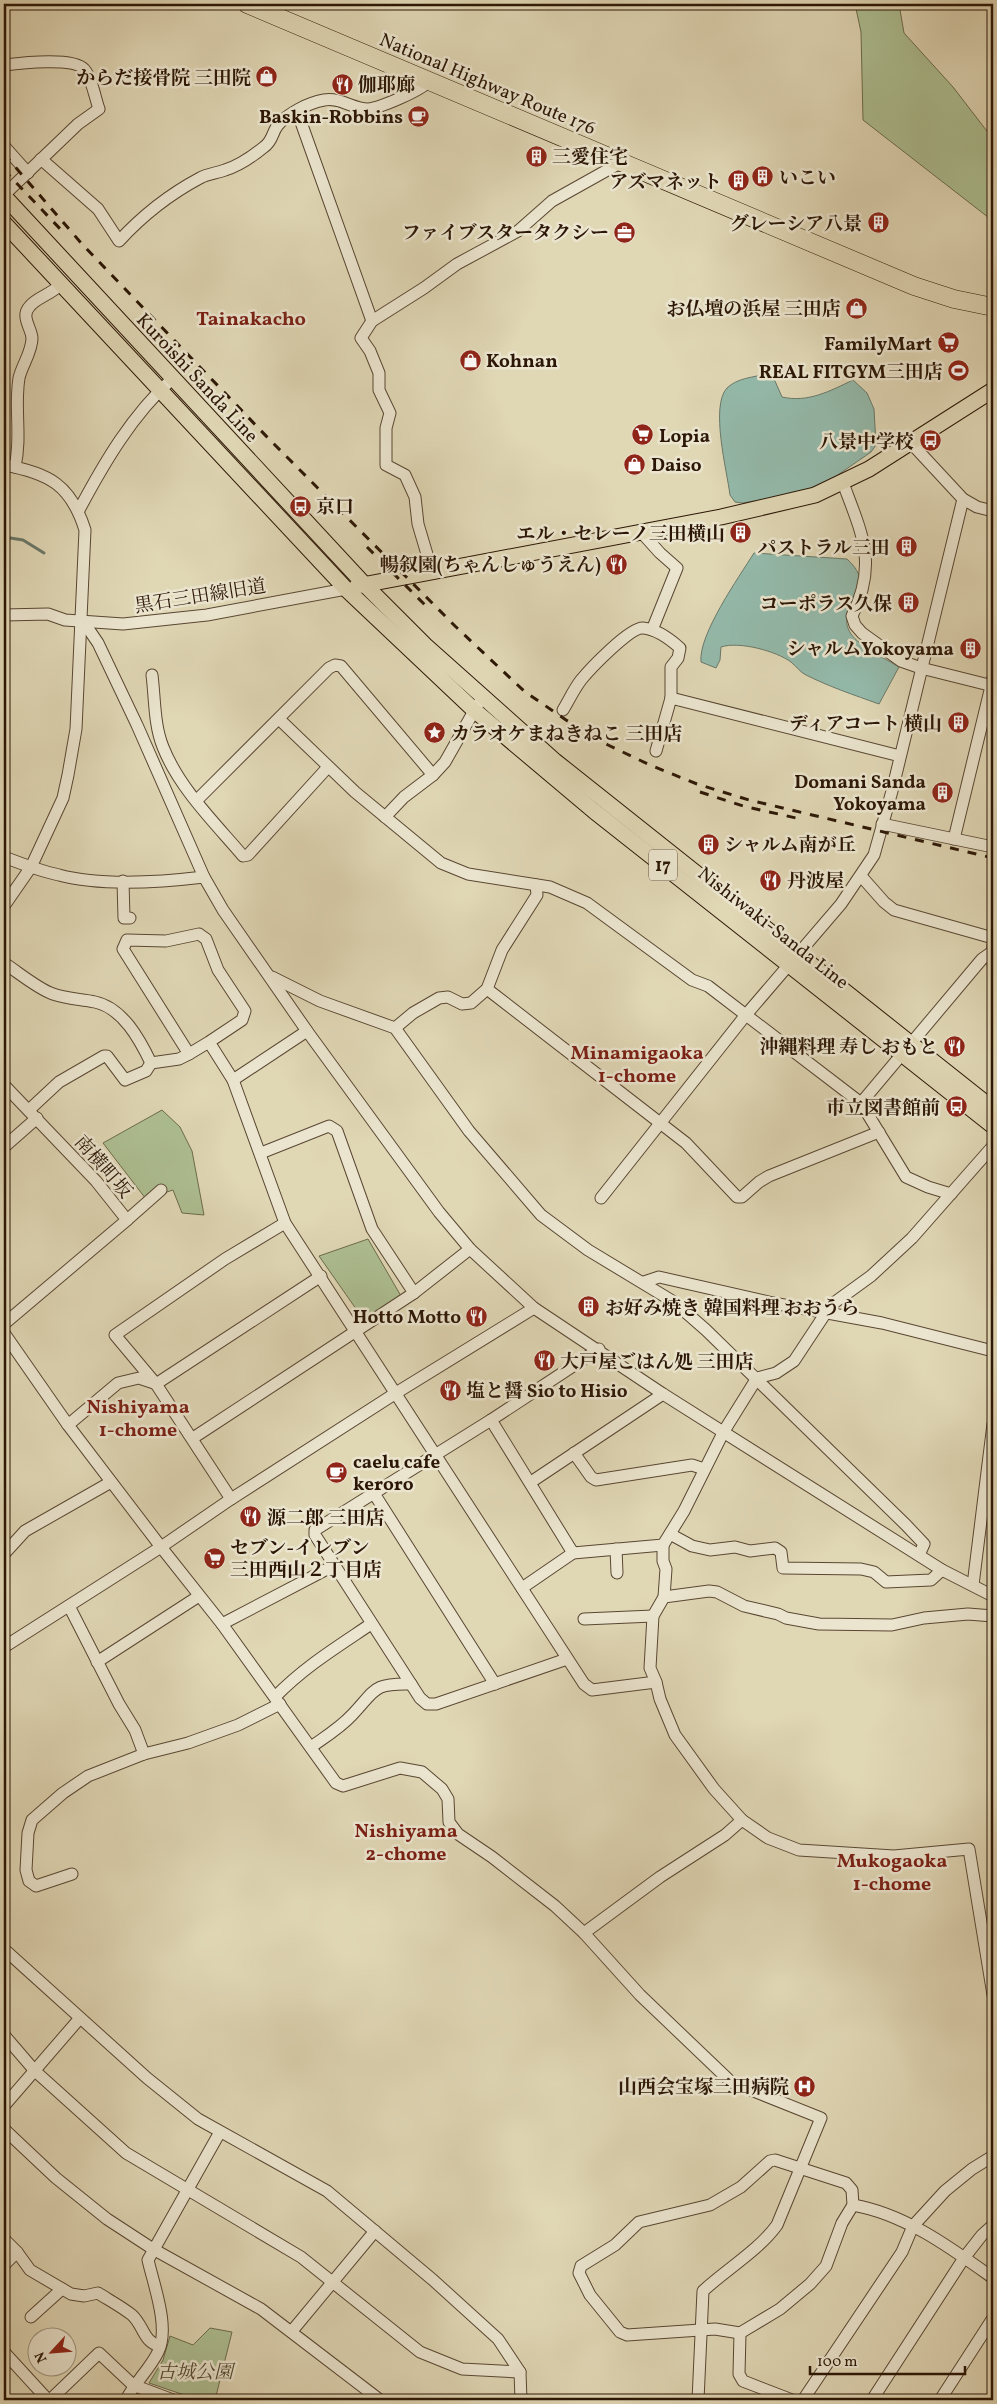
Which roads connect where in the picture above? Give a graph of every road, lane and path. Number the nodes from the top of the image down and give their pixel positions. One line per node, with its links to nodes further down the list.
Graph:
1 (247, 4): 3 (highway, National Highway Route 176)
2 (4, 65): 6 (street)
3 (429, 81): 4 (street); 7 (highway, National Highway Route 176)
4 (297, 111): 6 (street); 13 (street)
5 (4, 146): 8 (street)
6 (41, 160): 8 (street)
7 (620, 163): 12 (highway, National Highway Route 176); 13 (street)
8 (28, 173): 9 (street)
9 (4, 196): 14 (main road, Kuroishi Sanda Line)
10 (4, 223): 11 (main road, Kuroishi Sanda Line)
11 (61, 284): 14 (main road, Kuroishi Sanda Line); 17 (street)
12 (993, 307)
13 (372, 321): 23 (street)
14 (166, 384): 20 (street); 24 (main road, Kuroishi Sanda Line); 25 (main road, Kuroishi Sanda Line)
15 (993, 390): 16 (main road)
16 (911, 443): 18 (main road); 19 (street)
17 (9, 466): 20 (street)
18 (843, 484): 22 (main road); 29 (street)
19 (963, 499): 21 (street); 29 (street)
20 (79, 510): 27 (street)
21 (993, 511)
22 (641, 532): 23 (main road); 28 (street)
23 (432, 570): 24 (main road)
24 (365, 585): 25 (main road); 33 (main road, Nishiwaki-Sanda Line / 17)
25 (346, 588): 27 (street, 黒石三田線旧道); 33 (main road, Nishiwaki-Sanda Line / 17)
26 (4, 615): 27 (street, 黒石三田線旧道)
27 (83, 621): 46 (street); 48 (street)
28 (652, 630): 32 (street); 34 (street)
29 (921, 668): 31 (street); 37 (street)
30 (152, 675): 40 (street)
31 (993, 683): 43 (street)
32 (671, 698): 36 (street); 37 (street)
33 (478, 704): 39 (street); 55 (main road, Nishiwaki-Sanda Line / 17); 58 (main road, Nishiwaki-Sanda Line / 17)
34 (563, 710)
35 (279, 719): 38 (street); 39 (street); 40 (street)
36 (656, 751)
37 (900, 756): 42 (street)
38 (328, 767): 40 (street); 41 (street)
39 (433, 775): 41 (street)
40 (197, 800)
41 (385, 817): 50 (street)
42 (882, 824): 43 (street); 47 (street)
43 (954, 839): 44 (street)
44 (993, 847)
45 (4, 857): 46 (street)
46 (31, 867): 49 (street); 51 (street)
47 (861, 876): 54 (street); 55 (street)
48 (204, 877): 49 (street); 59 (street)
49 (123, 881): 53 (street)
50 (536, 885): 60 (street); 61 (street)
51 (10, 890): 52 (street)
52 (4, 906)
53 (130, 918)
54 (993, 938)
55 (798, 952): 58 (street); 65 (main road, Nishiwaki-Sanda Line / 17)
56 (993, 953): 65 (street)
57 (4, 963): 67 (street)
58 (787, 964): 61 (street); 65 (main road, Nishiwaki-Sanda Line / 17)
59 (271, 977): 62 (street); 63 (street)
60 (487, 990): 62 (street); 73 (street)
61 (745, 1016): 70 (street); 73 (street)
62 (395, 1028): 86 (street)
63 (307, 1032): 68 (street); 84 (street)
64 (208, 1042): 66 (street); 66 (street); 68 (street)
65 (907, 1049): 70 (street); 71 (main road, Nishiwaki-Sanda Line / 17); 74 (main road, Nishiwaki-Sanda Line / 17)
66 (189, 1054): 67 (street)
67 (151, 1063): 72 (street)
68 (233, 1080): 78 (street)
69 (4, 1085): 72 (street, 南横町坂)
70 (861, 1103): 75 (street)
71 (993, 1109)
72 (33, 1114): 77 (street); 82 (street, 南横町坂)
73 (661, 1124): 75 (street); 81 (street)
74 (993, 1126)
75 (879, 1132): 80 (street)
76 (993, 1146): 80 (street)
77 (4, 1147)
78 (261, 1153): 83 (street); 87 (street)
79 (162, 1190): 82 (street)
80 (952, 1194): 89 (street)
81 (601, 1198)
82 (127, 1220): 90 (street, 南横町坂)
83 (286, 1223): 85 (street); 96 (street)
84 (470, 1249): 87 (street); 88 (street)
85 (321, 1276): 91 (street); 96 (street)
86 (644, 1282): 89 (street); 95 (street)
87 (414, 1294): 91 (street)
88 (534, 1308): 93 (street); 97 (street)
89 (824, 1314): 94 (street); 95 (street)
90 (4, 1324)
91 (356, 1331): 97 (street); 103 (street)
92 (4, 1333): 101 (street)
93 (598, 1349): 98 (street); 99 (street)
94 (993, 1351)
95 (758, 1378): 102 (street); 117 (street)
96 (156, 1384): 101 (street); 103 (street)
97 (396, 1393): 105 (street); 110 (street)
98 (663, 1394): 102 (street); 104 (street)
99 (490, 1420): 105 (street); 108 (street)
100 (993, 1424): 121 (street)
101 (68, 1425): 107 (street)
102 (724, 1431): 106 (street); 117 (street)
103 (192, 1438): 110 (street)
104 (574, 1453): 106 (street); 108 (street)
105 (436, 1454): 109 (street); 122 (street)
106 (704, 1469): 111 (street)
107 (111, 1482): 113 (street); 116 (street)
108 (531, 1482): 115 (street)
109 (375, 1494): 118 (street); 137 (street)
110 (231, 1499): 113 (street)
111 (670, 1534): 112 (street); 119 (street)
112 (662, 1545): 114 (street); 125 (street)
113 (161, 1548): 123 (street); 126 (street)
114 (616, 1550): 115 (street); 120 (street)
115 (573, 1553): 122 (street)
116 (4, 1554)
117 (919, 1555): 119 (street)
118 (333, 1566): 130 (street); 131 (street)
119 (942, 1570): 121 (street)
120 (617, 1573)
121 (973, 1585): 124 (street)
122 (522, 1588): 133 (street)
123 (199, 1596): 130 (street); 134 (street)
124 (993, 1596)
125 (664, 1597): 127 (street); 128 (street)
126 (69, 1606): 132 (street); 134 (street)
127 (653, 1616): 129 (street); 135 (street)
128 (993, 1616)
129 (584, 1619)
130 (222, 1624): 138 (street)
131 (371, 1624): 136 (street); 138 (street)
132 (4, 1645)
133 (567, 1659): 135 (street); 137 (street)
134 (97, 1662): 140 (street)
135 (656, 1682): 141 (street)
136 (411, 1684): 137 (street); 139 (street)
137 (495, 1684)
138 (278, 1701): 139 (street); 140 (street)
139 (311, 1746): 143 (street)
140 (144, 1754): 142 (street)
141 (742, 1820): 143 (street); 145 (street)
142 (72, 1874)
143 (584, 1933): 153 (street)
144 (4, 1949): 146 (street)
145 (993, 1995)
146 (80, 2018): 148 (street); 151 (street)
147 (4, 2035): 148 (street)
148 (35, 2071): 149 (street); 154 (street)
149 (4, 2106)
150 (4, 2128): 160 (street)
151 (220, 2132): 154 (street); 158 (street)
152 (993, 2156): 157 (street)
153 (799, 2168): 155 (street); 170 (street); 170 (street)
154 (188, 2189): 160 (street); 165 (street)
155 (853, 2205): 157 (street); 171 (street)
156 (993, 2225): 162 (street)
157 (913, 2226): 162 (street); 183 (street)
158 (375, 2231): 165 (street); 174 (street)
159 (4, 2239): 161 (street)
160 (153, 2249): 169 (street); 172 (street)
161 (17, 2252): 163 (street); 166 (street)
162 (964, 2258): 164 (street); 184 (street)
163 (4, 2265)
164 (993, 2278)
165 (334, 2283): 169 (street); 174 (street)
166 (62, 2289): 167 (street); 172 (street)
167 (31, 2317)
168 (993, 2318): 185 (street)
169 (292, 2331): 179 (street)
170 (701, 2331): 171 (street); 181 (street)
171 (740, 2333): 182 (street)
172 (160, 2346): 175 (street)
173 (4, 2352): 176 (street)
174 (520, 2372): 180 (street)
175 (133, 2385): 176 (street); 177 (street); 178 (street)
176 (49, 2400)
177 (126, 2400)
178 (173, 2400)
179 (380, 2400)
180 (521, 2400)
181 (698, 2400)
182 (792, 2400)
183 (803, 2400)
184 (872, 2400)
185 (940, 2400)

